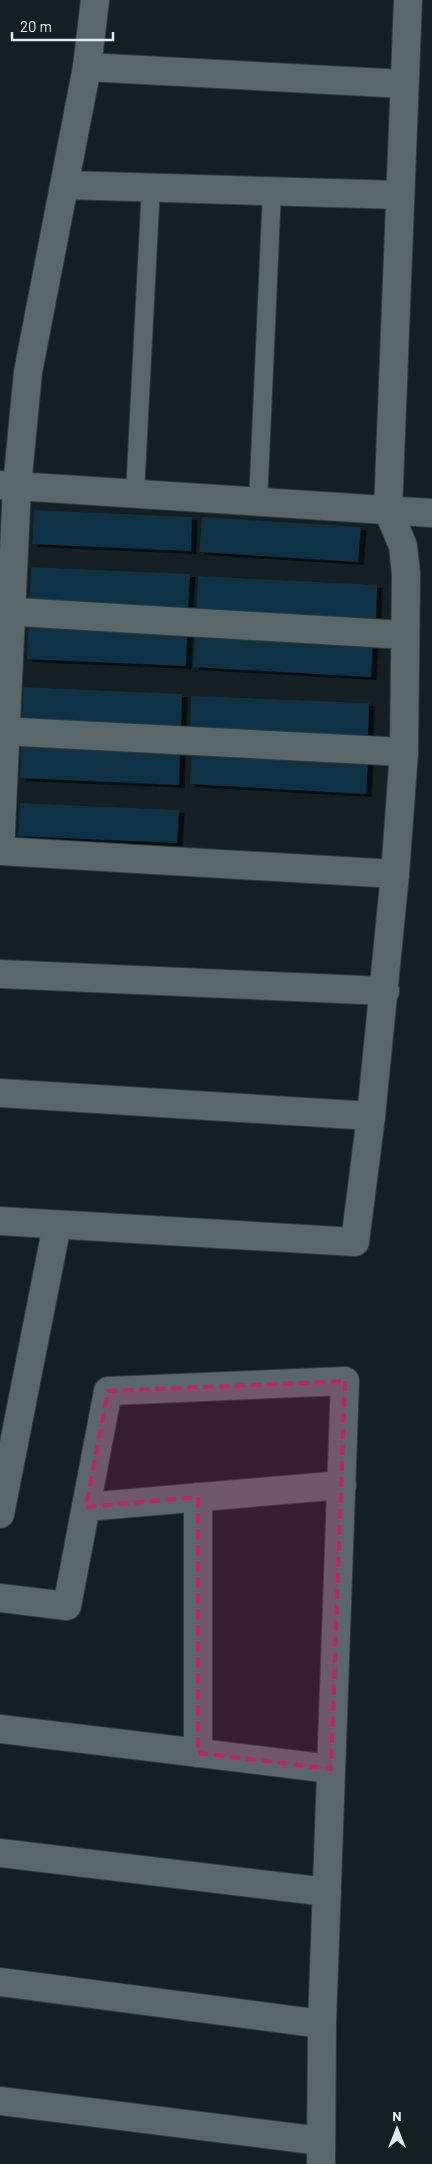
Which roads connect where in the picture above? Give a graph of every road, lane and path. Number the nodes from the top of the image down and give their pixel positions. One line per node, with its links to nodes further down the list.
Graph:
1 (95, 0): 3 (street)
2 (408, 0): 4 (street)
3 (87, 68): 4 (street); 5 (street)
4 (404, 84): 8 (street)
5 (65, 185): 6 (street); 9 (street)
6 (151, 186): 7 (street); 10 (lane)
7 (272, 191): 8 (street); 11 (lane)
8 (400, 195): 12 (street)
9 (8, 486): 10 (street); 14 (street)
10 (135, 493): 11 (street)
11 (258, 503): 12 (street)
12 (388, 510): 13 (street); 15 (street)
13 (432, 513)
14 (5, 611): 15 (street); 16 (street)
15 (405, 635): 17 (street)
16 (3, 732): 17 (street); 18 (street)
17 (404, 752): 19 (street)
18 (0, 851): 19 (street)
19 (396, 874): 21 (street)
20 (0, 974): 21 (street)
21 (384, 991): 23 (street)
22 (0, 1093): 23 (street)
23 (372, 1116): 25 (street)
24 (0, 1221): 25 (street)
25 (57, 1225): 29 (street)
26 (342, 1485): 27 (street); 28 (street); 33 (street)
27 (198, 1497): 28 (street); 32 (street)
28 (86, 1507): 30 (street)
29 (0, 1514)
30 (0, 1598)
31 (0, 1729): 32 (street)
32 (198, 1753): 33 (street)
33 (331, 1769): 35 (street)
34 (0, 1853): 35 (street)
35 (327, 1892): 37 (street)
36 (0, 1982): 37 (street)
37 (322, 2024): 39 (street)
38 (0, 2102): 39 (street)
39 (321, 2152)

